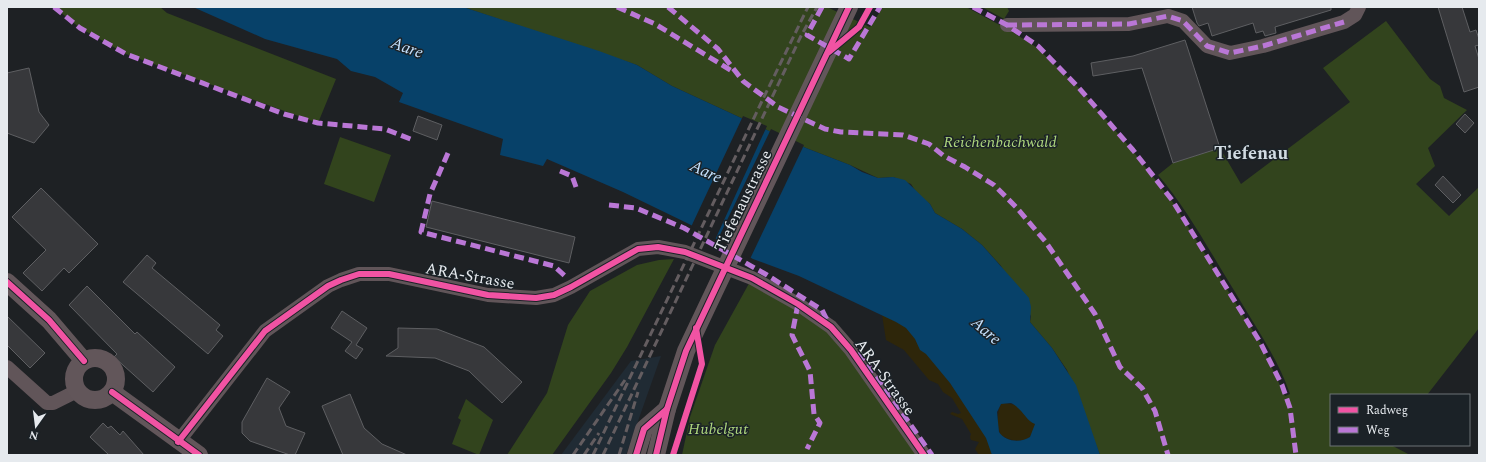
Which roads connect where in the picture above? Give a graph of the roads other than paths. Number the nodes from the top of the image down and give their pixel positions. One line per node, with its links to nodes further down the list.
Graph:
1 (1359, 7): 3 (street)
2 (847, 11): 9 (main road, Tiefenaustrasse)
3 (1007, 25)
4 (7, 282): 5 (main road)
5 (84, 361): 7 (main road); 8 (main road)
6 (7, 367): 7 (street)
7 (77, 391): 8 (main road)
8 (112, 392): 10 (main road)
9 (667, 409): 12 (main road); 13 (main road, Tiefenaustrasse)
10 (178, 442): 11 (main road); 14 (street, ARA-Strasse)
11 (199, 455)
12 (636, 455)
13 (656, 455)
14 (924, 455)

